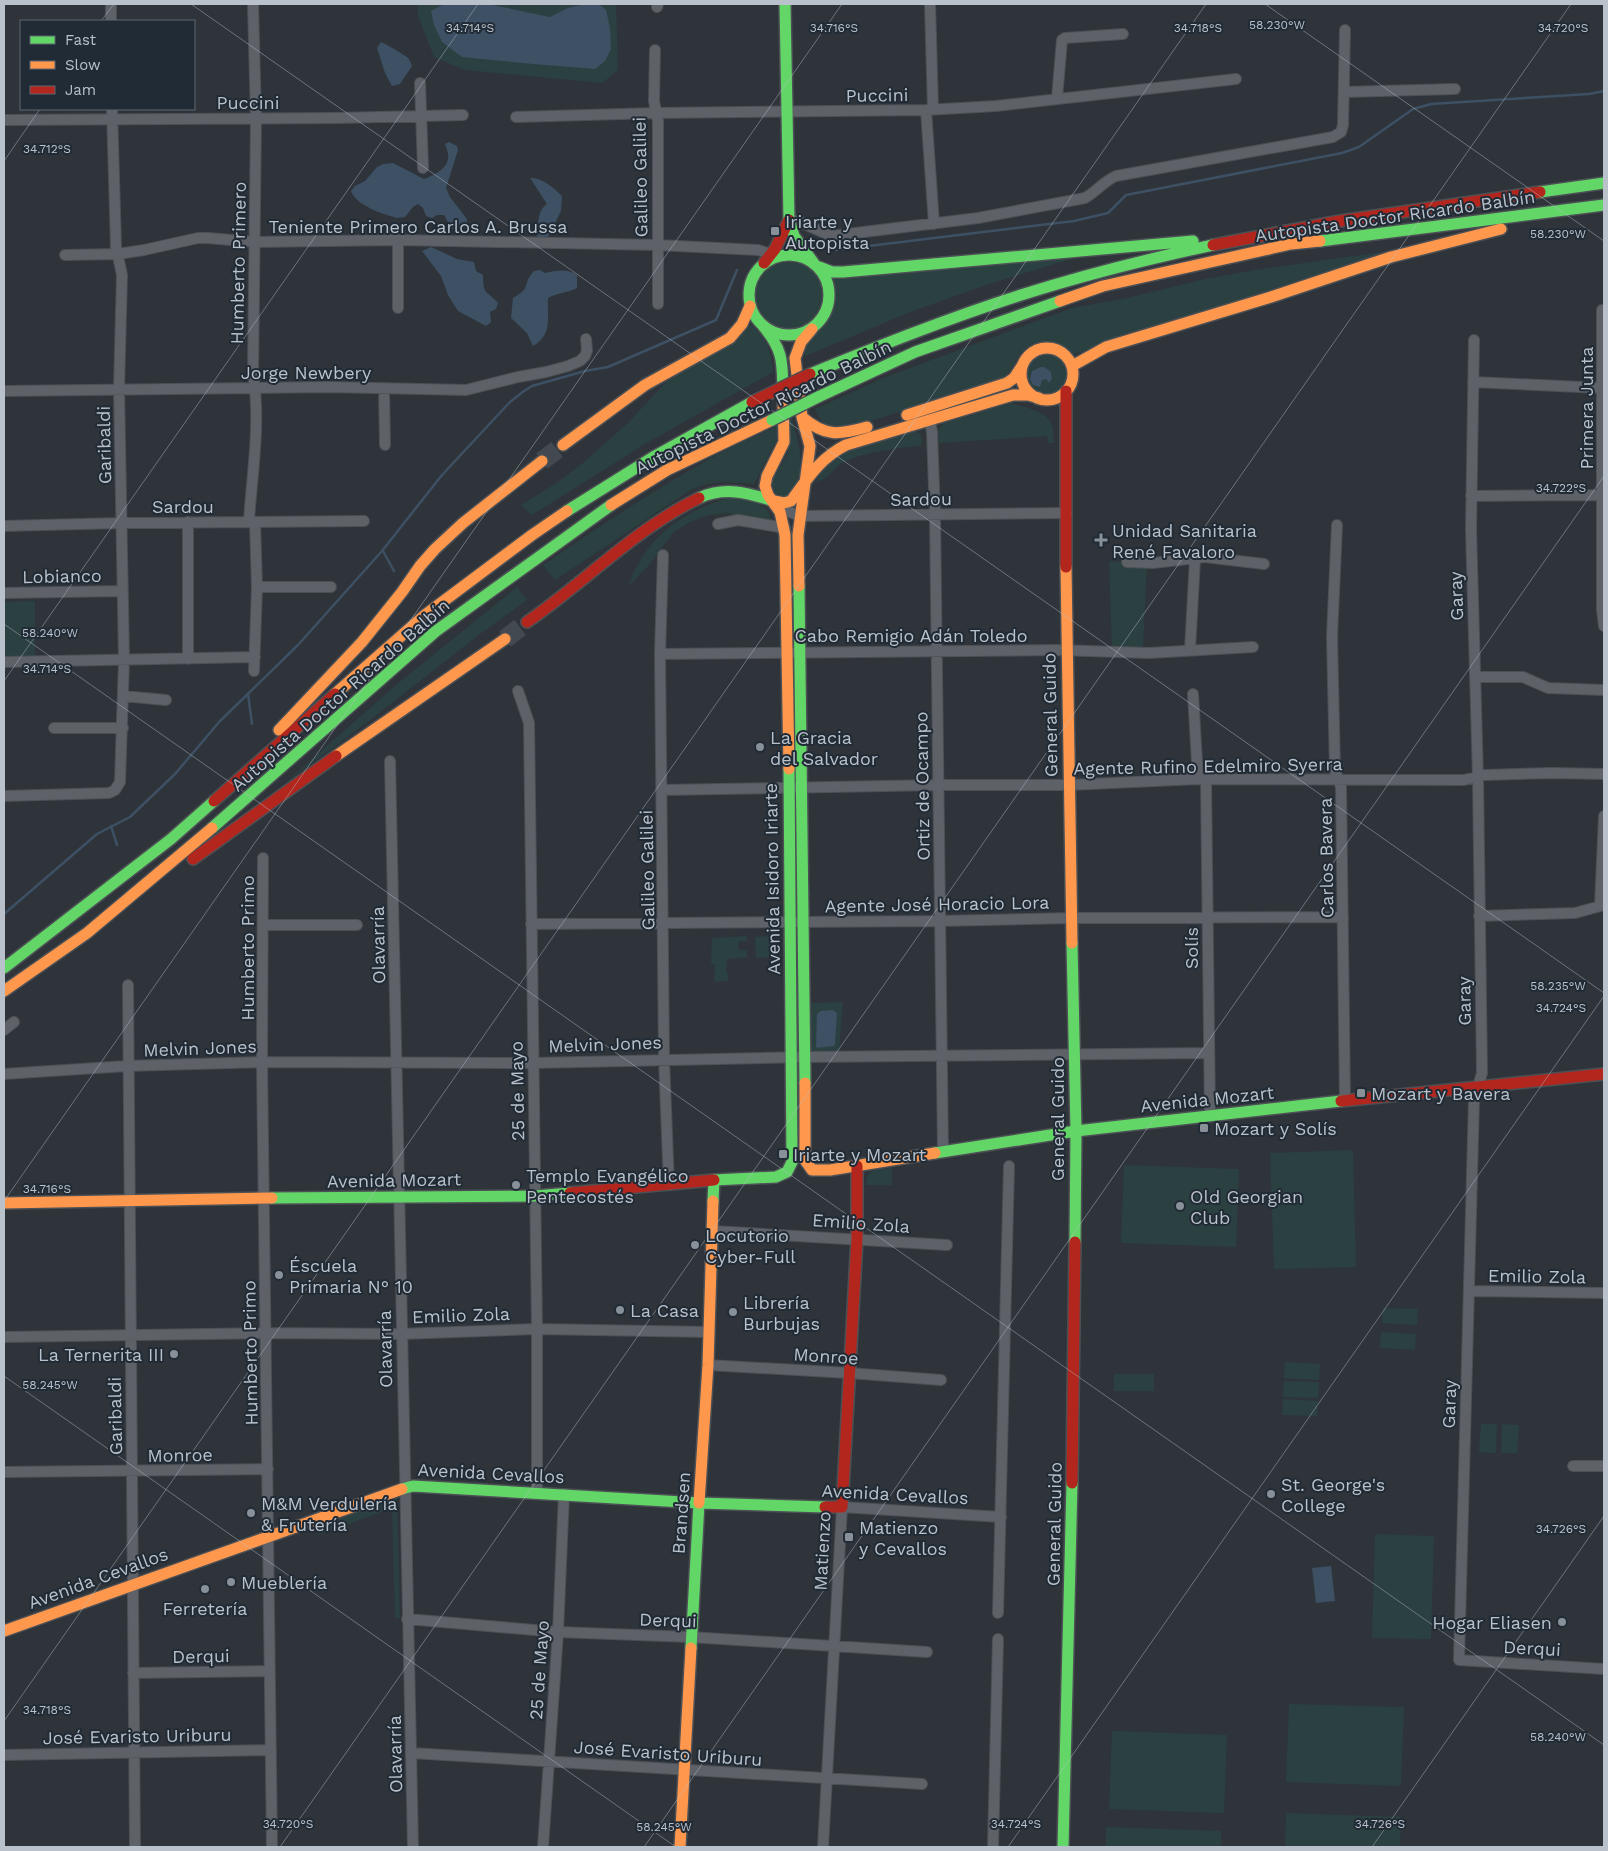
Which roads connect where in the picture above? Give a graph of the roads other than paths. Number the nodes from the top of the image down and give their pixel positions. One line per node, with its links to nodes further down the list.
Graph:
1 (111, 4): 5 (street)
2 (253, 4): 21 (street, Humberto Primero)
3 (785, 4): 15 (main road)
4 (930, 4): 14 (street)
5 (112, 20)
6 (1345, 30): 12 (street)
7 (1123, 34): 13 (street)
8 (655, 50): 17 (street, Galileo Galilei)
9 (1236, 79): 13 (street, Puccini)
10 (420, 83): 19 (street)
11 (1455, 89): 12 (street)
12 (1344, 92): 27 (street)
13 (1057, 98): 14 (street, Puccini)
14 (929, 110): 15 (street, Puccini); 27 (street)
15 (787, 112): 17 (street, Puccini); 26 (main road)
16 (112, 114): 21 (street, Puccini); 22 (street, Puccini); 32 (street, Garibaldi)
17 (656, 114): 20 (street, Puccini); 31 (street, Galileo Galilei)
18 (463, 115): 19 (street, Puccini)
19 (422, 117): 21 (street, Puccini); 23 (street)
20 (516, 118)
21 (256, 119): 30 (street, Humberto Primero)
22 (4, 120)
23 (423, 168)
24 (1604, 184): 28 (main road, Autopista Doctor Ricardo Balbín)
25 (1601, 205): 45 (main road); 131 (main road, Autopista Doctor Ricardo Balbín, bridge)
26 (789, 220): 27 (street); 34 (main road); 35 (main road)
27 (934, 224)
28 (1250, 237): 35 (main road); 117 (main road, Autopista Doctor Ricardo Balbín, bridge)
29 (398, 240): 30 (street, Teniente Primero Carlos A. Brussa); 31 (street, Teniente Primero Carlos A. Brussa); 38 (street)
30 (255, 242): 32 (street, Teniente Primero Carlos A. Brussa); 47 (street, Humberto Primero)
31 (657, 244): 34 (street, Teniente Primero Carlos A. Brussa); 36 (street, Galileo Galilei)
32 (118, 254): 33 (street, Teniente Primero Carlos A. Brussa); 49 (street, Garibaldi)
33 (65, 255)
34 (768, 258): 35 (main road); 37 (main road)
35 (816, 264): 41 (main road)
36 (658, 304)
37 (750, 306): 40 (main road); 57 (main road)
38 (398, 308)
39 (1602, 310): 52 (street, Primera Junta)
40 (763, 326): 41 (main road); 62 (main road, Avenida Isidoro Iriarte)
41 (812, 329): 54 (main road, Avenida Isidoro Iriarte)
42 (586, 339): 48 (street, Jorge Newbery)
43 (1474, 340): 46 (street, Garay)
44 (1022, 366): 45 (main road); 53 (main road); 54 (main road)
45 (1072, 366): 51 (main road)
46 (1473, 382): 52 (street); 61 (street, Garay)
47 (255, 388): 48 (street, Jorge Newbery); 49 (street, Jorge Newbery); 69 (street, Humberto Primero)
48 (384, 388): 56 (street)
49 (119, 389): 50 (street, Jorge Newbery); 67 (street, Garibaldi)
50 (4, 390)
51 (1066, 391): 53 (main road); 63 (main road, General Guido)
52 (1603, 395): 60 (street, Primera Junta)
53 (1039, 398): 55 (main road)
54 (802, 417): 59 (main road, Avenida Isidoro Iriarte)
55 (930, 420): 59 (main road); 64 (street, Ortiz de Ocampo)
56 (385, 445)
57 (562, 446)
58 (542, 461): 117 (main road)
59 (804, 485): 62 (main road); 65 (main road, Avenida Isidoro Iriarte)
60 (1603, 495): 61 (street); 84 (street, Primera Junta)
61 (1471, 496): 97 (street, Garay)
62 (776, 504): 65 (street, Sardou); 73 (main road, Avenida Isidoro Iriarte); 83 (main road)
63 (1067, 513): 64 (street, Sardou); 89 (main road, General Guido)
64 (935, 515): 65 (street, Sardou); 88 (street, Ortiz de Ocampo)
65 (800, 516): 74 (main road, Avenida Isidoro Iriarte)
66 (364, 521): 69 (street, Sardou)
67 (121, 522): 68 (street, Sardou); 72 (street, Sardou); 81 (street, Garibaldi)
68 (188, 522): 69 (street, Sardou); 93 (street)
69 (252, 522): 79 (street, Humberto Primero)
70 (718, 524): 73 (street)
71 (1337, 525): 108 (street, Carlos Bavera)
72 (4, 526)
73 (785, 531): 74 (main road); 90 (main road, Avenida Isidoro Iriarte)
74 (798, 535): 90 (main road, Avenida Isidoro Iriarte)
75 (663, 555): 91 (street, Galileo Galilei)
76 (1195, 559): 77 (street); 78 (street); 87 (street)
77 (1127, 562)
78 (1264, 564)
79 (257, 587): 80 (street); 92 (street, Humberto Primero)
80 (331, 587)
81 (122, 591): 82 (street, Lobianco); 94 (street, Garibaldi)
82 (4, 593)
83 (527, 622)
84 (1604, 625)
85 (505, 639): 131 (main road)
86 (1253, 647): 87 (street, Cabo Remigio Adán Toledo)
87 (1190, 650): 89 (street, Cabo Remigio Adán Toledo)
88 (937, 651): 89 (street, Cabo Remigio Adán Toledo); 90 (street, Cabo Remigio Adán Toledo); 110 (street, Ortiz de Ocampo)
89 (1067, 651): 111 (main road, General Guido)
90 (794, 652): 91 (street, Cabo Remigio Adán Toledo); 112 (main road, Avenida Isidoro Iriarte); 113 (main road, Avenida Isidoro Iriarte)
91 (660, 654): 114 (street, Galileo Galilei)
92 (255, 657): 93 (street); 96 (street, Humberto Primero)
93 (188, 659): 94 (street)
94 (124, 660): 95 (street); 101 (street, Garibaldi)
95 (4, 662)
96 (254, 671)
97 (1475, 677): 98 (street); 107 (street, Garay)
98 (1604, 690)
99 (518, 691): 128 (street, 25 de Mayo)
100 (1193, 694): 109 (street, Solís)
101 (123, 696): 102 (street); 104 (street, Garibaldi)
102 (166, 700)
103 (54, 728): 104 (street)
104 (122, 728): 115 (street, Garibaldi)
105 (390, 761): 144 (street, Olavarría)
106 (1604, 774): 107 (street, Agente Rufino Edelmiro Syerra)
107 (1478, 778): 108 (street, Agente Rufino Edelmiro Syerra); 121 (street, Garay)
108 (1338, 779): 109 (street, Agente Rufino Edelmiro Syerra); 120 (street, Carlos Bavera)
109 (1202, 780): 111 (street, Agente Rufino Edelmiro Syerra); 123 (street, Solís)
110 (938, 785): 111 (street, Agente Rufino Edelmiro Syerra); 113 (street, Agente Rufino Edelmiro Syerra); 124 (street, Ortiz de Ocampo)
111 (1069, 785): 122 (main road, General Guido)
112 (788, 788): 113 (street, Agente Rufino Edelmiro Syerra); 114 (street, Agente Rufino Edelmiro Syerra); 125 (main road, Avenida Isidoro Iriarte)
113 (802, 788): 126 (main road, Avenida Isidoro Iriarte)
114 (662, 790): 127 (street, Galileo Galilei)
115 (4, 796)
116 (1604, 816): 119 (street)
117 (171, 839): 132 (main road, Autopista Doctor Ricardo Balbín)
118 (263, 858): 129 (street, Humberto Primo)
119 (1602, 906): 121 (street)
120 (1343, 916): 123 (street, Agente José Horacio Lora); 150 (street, Carlos Bavera)
121 (1479, 916): 149 (street, Garay)
122 (1073, 918): 123 (street, Agente José Horacio Lora); 124 (street, Agente José Horacio Lora); 139 (main road, General Guido)
123 (1207, 918): 137 (street, Solís)
124 (940, 921): 126 (street, Agente José Horacio Lora); 138 (street, Ortiz de Ocampo)
125 (790, 922): 126 (street, Agente José Horacio Lora); 127 (street, Agente José Horacio Lora); 140 (main road, Avenida Isidoro Iriarte)
126 (804, 922): 141 (main road, Avenida Isidoro Iriarte)
127 (664, 923): 128 (street, Agente José Horacio Lora); 142 (street, Galileo Galilei)
128 (531, 924): 145 (street, 25 de Mayo)
129 (263, 925): 130 (street); 143 (street, Humberto Primo)
130 (357, 925)
131 (87, 933): 134 (main road, Autopista Doctor Ricardo Balbín)
132 (4, 968)
133 (128, 985): 146 (street, Garibaldi)
134 (4, 991)
135 (14, 1022): 136 (street)
136 (4, 1030)
137 (1208, 1053): 139 (street, Melvin Jones); 151 (street, Solís)
138 (942, 1055): 139 (street, Melvin Jones); 141 (street, Melvin Jones); 153 (street, Ortiz de Ocampo)
139 (1074, 1055): 152 (main road, General Guido)
140 (792, 1057): 141 (street, Melvin Jones); 142 (street, Melvin Jones); 157 (main road, Avenida Isidoro Iriarte)
141 (805, 1057): 156 (main road, Avenida Isidoro Iriarte)
142 (664, 1059): 145 (street, Melvin Jones); 159 (street, Galileo Galilei)
143 (262, 1062): 144 (street, Melvin Jones); 146 (street, Melvin Jones); 162 (street, Humberto Primo)
144 (396, 1062): 145 (street, Melvin Jones); 160 (street, Olavarría)
145 (533, 1063): 161 (street, 25 de Mayo)
146 (128, 1066): 147 (street, Melvin Jones); 163 (street, Garibaldi)
147 (4, 1074)
148 (1604, 1074): 149 (main road, Avenida Mozart)
149 (1478, 1086): 150 (main road, Avenida Mozart); 168 (street, Garay)
150 (1345, 1101): 151 (main road, Avenida Mozart)
151 (1210, 1116): 152 (main road, Avenida Mozart)
152 (1076, 1132): 153 (main road, Avenida Mozart); 219 (main road, General Guido)
153 (943, 1152): 154 (main road, Avenida Mozart)
154 (857, 1166): 156 (main road, Avenida Mozart); 166 (main road, Matienzo)
155 (1009, 1166): 189 (street)
156 (815, 1172)
157 (784, 1175): 158 (main road, Avenida Mozart)
158 (714, 1180): 159 (main road, Avenida Mozart); 165 (main road, Brandsen)
159 (669, 1185): 161 (main road, Avenida Mozart)
160 (398, 1196): 161 (main road, Avenida Mozart); 162 (main road, Avenida Mozart); 173 (street, Olavarría)
161 (535, 1196): 170 (street, 25 de Mayo)
162 (265, 1200): 163 (main road, Avenida Mozart); 172 (street, Humberto Primo)
163 (129, 1201): 164 (main road, Avenida Mozart); 174 (street, Garibaldi)
164 (4, 1203)
165 (714, 1231): 166 (street, Emilio Zola); 171 (main road, Brandsen)
166 (857, 1239): 167 (street, Emilio Zola); 177 (main road, Matienzo)
167 (947, 1245)
168 (1469, 1291): 169 (street, Emilio Zola); 200 (street, Garay)
169 (1604, 1293)
170 (537, 1329): 171 (street, Emilio Zola); 173 (street, Emilio Zola); 185 (street, 25 de Mayo)
171 (709, 1332): 176 (main road, Brandsen)
172 (266, 1333): 173 (street, Emilio Zola); 174 (street, Emilio Zola); 181 (street, Humberto Primo)
173 (401, 1334): 184 (street, Olavarría)
174 (131, 1336): 175 (street, Emilio Zola); 183 (street, Garibaldi)
175 (4, 1337)
176 (708, 1365): 177 (street, Monroe); 187 (main road, Brandsen)
177 (849, 1373): 178 (street, Monroe); 188 (main road, Matienzo)
178 (941, 1380)
179 (1573, 1466): 180 (street)
180 (1604, 1466)
181 (268, 1469): 183 (street, Monroe); 190 (street, Humberto Primo)
182 (4, 1472): 183 (street, Monroe)
183 (132, 1472): 191 (street, Garibaldi)
184 (404, 1488): 185 (main road, Avenida Cevallos); 190 (main road, Avenida Cevallos); 193 (street, Olavarría)
185 (537, 1493): 186 (main road, Avenida Cevallos)
186 (564, 1494): 187 (main road, Avenida Cevallos); 195 (street, 25 de Mayo)
187 (699, 1502): 188 (main road, Avenida Cevallos); 196 (main road, Brandsen)
188 (842, 1507): 189 (street, Avenida Cevallos); 198 (street, Matienzo)
189 (1001, 1517): 192 (street)
190 (268, 1535): 191 (main road, Avenida Cevallos); 202 (street, Humberto Primo)
191 (132, 1584): 194 (main road, Avenida Cevallos); 203 (street, Garibaldi)
192 (998, 1613)
193 (407, 1619): 195 (street, Derqui); 206 (street, Olavarría)
194 (4, 1631)
195 (558, 1632): 196 (street, Derqui); 208 (street, 25 de Mayo)
196 (690, 1637): 198 (street, Derqui); 209 (main road, Brandsen)
197 (998, 1639): 218 (street)
198 (834, 1646): 199 (street, Derqui); 210 (street, Matienzo)
199 (927, 1652)
200 (1459, 1660): 201 (street, Derqui)
201 (1604, 1669)
202 (269, 1671): 203 (street, Derqui); 204 (street, Humberto Primo)
203 (133, 1673): 205 (street, Garibaldi)
204 (271, 1750): 205 (street, José Evaristo Uriburu); 213 (street, Humberto Primo)
205 (134, 1752): 207 (street, José Evaristo Uriburu); 212 (street, Garibaldi)
206 (411, 1753): 208 (street, José Evaristo Uriburu); 214 (street, Olavarría)
207 (4, 1755)
208 (549, 1761): 209 (street, José Evaristo Uriburu); 215 (street, 25 de Mayo)
209 (683, 1769): 210 (street, José Evaristo Uriburu); 216 (main road, Brandsen)
210 (826, 1779): 211 (street, José Evaristo Uriburu); 217 (street, Matienzo)
211 (922, 1784)
212 (136, 1847)
213 (272, 1847)
214 (413, 1847)
215 (543, 1847)
216 (680, 1847)
217 (823, 1847)
218 (993, 1847)
219 (1063, 1847)

